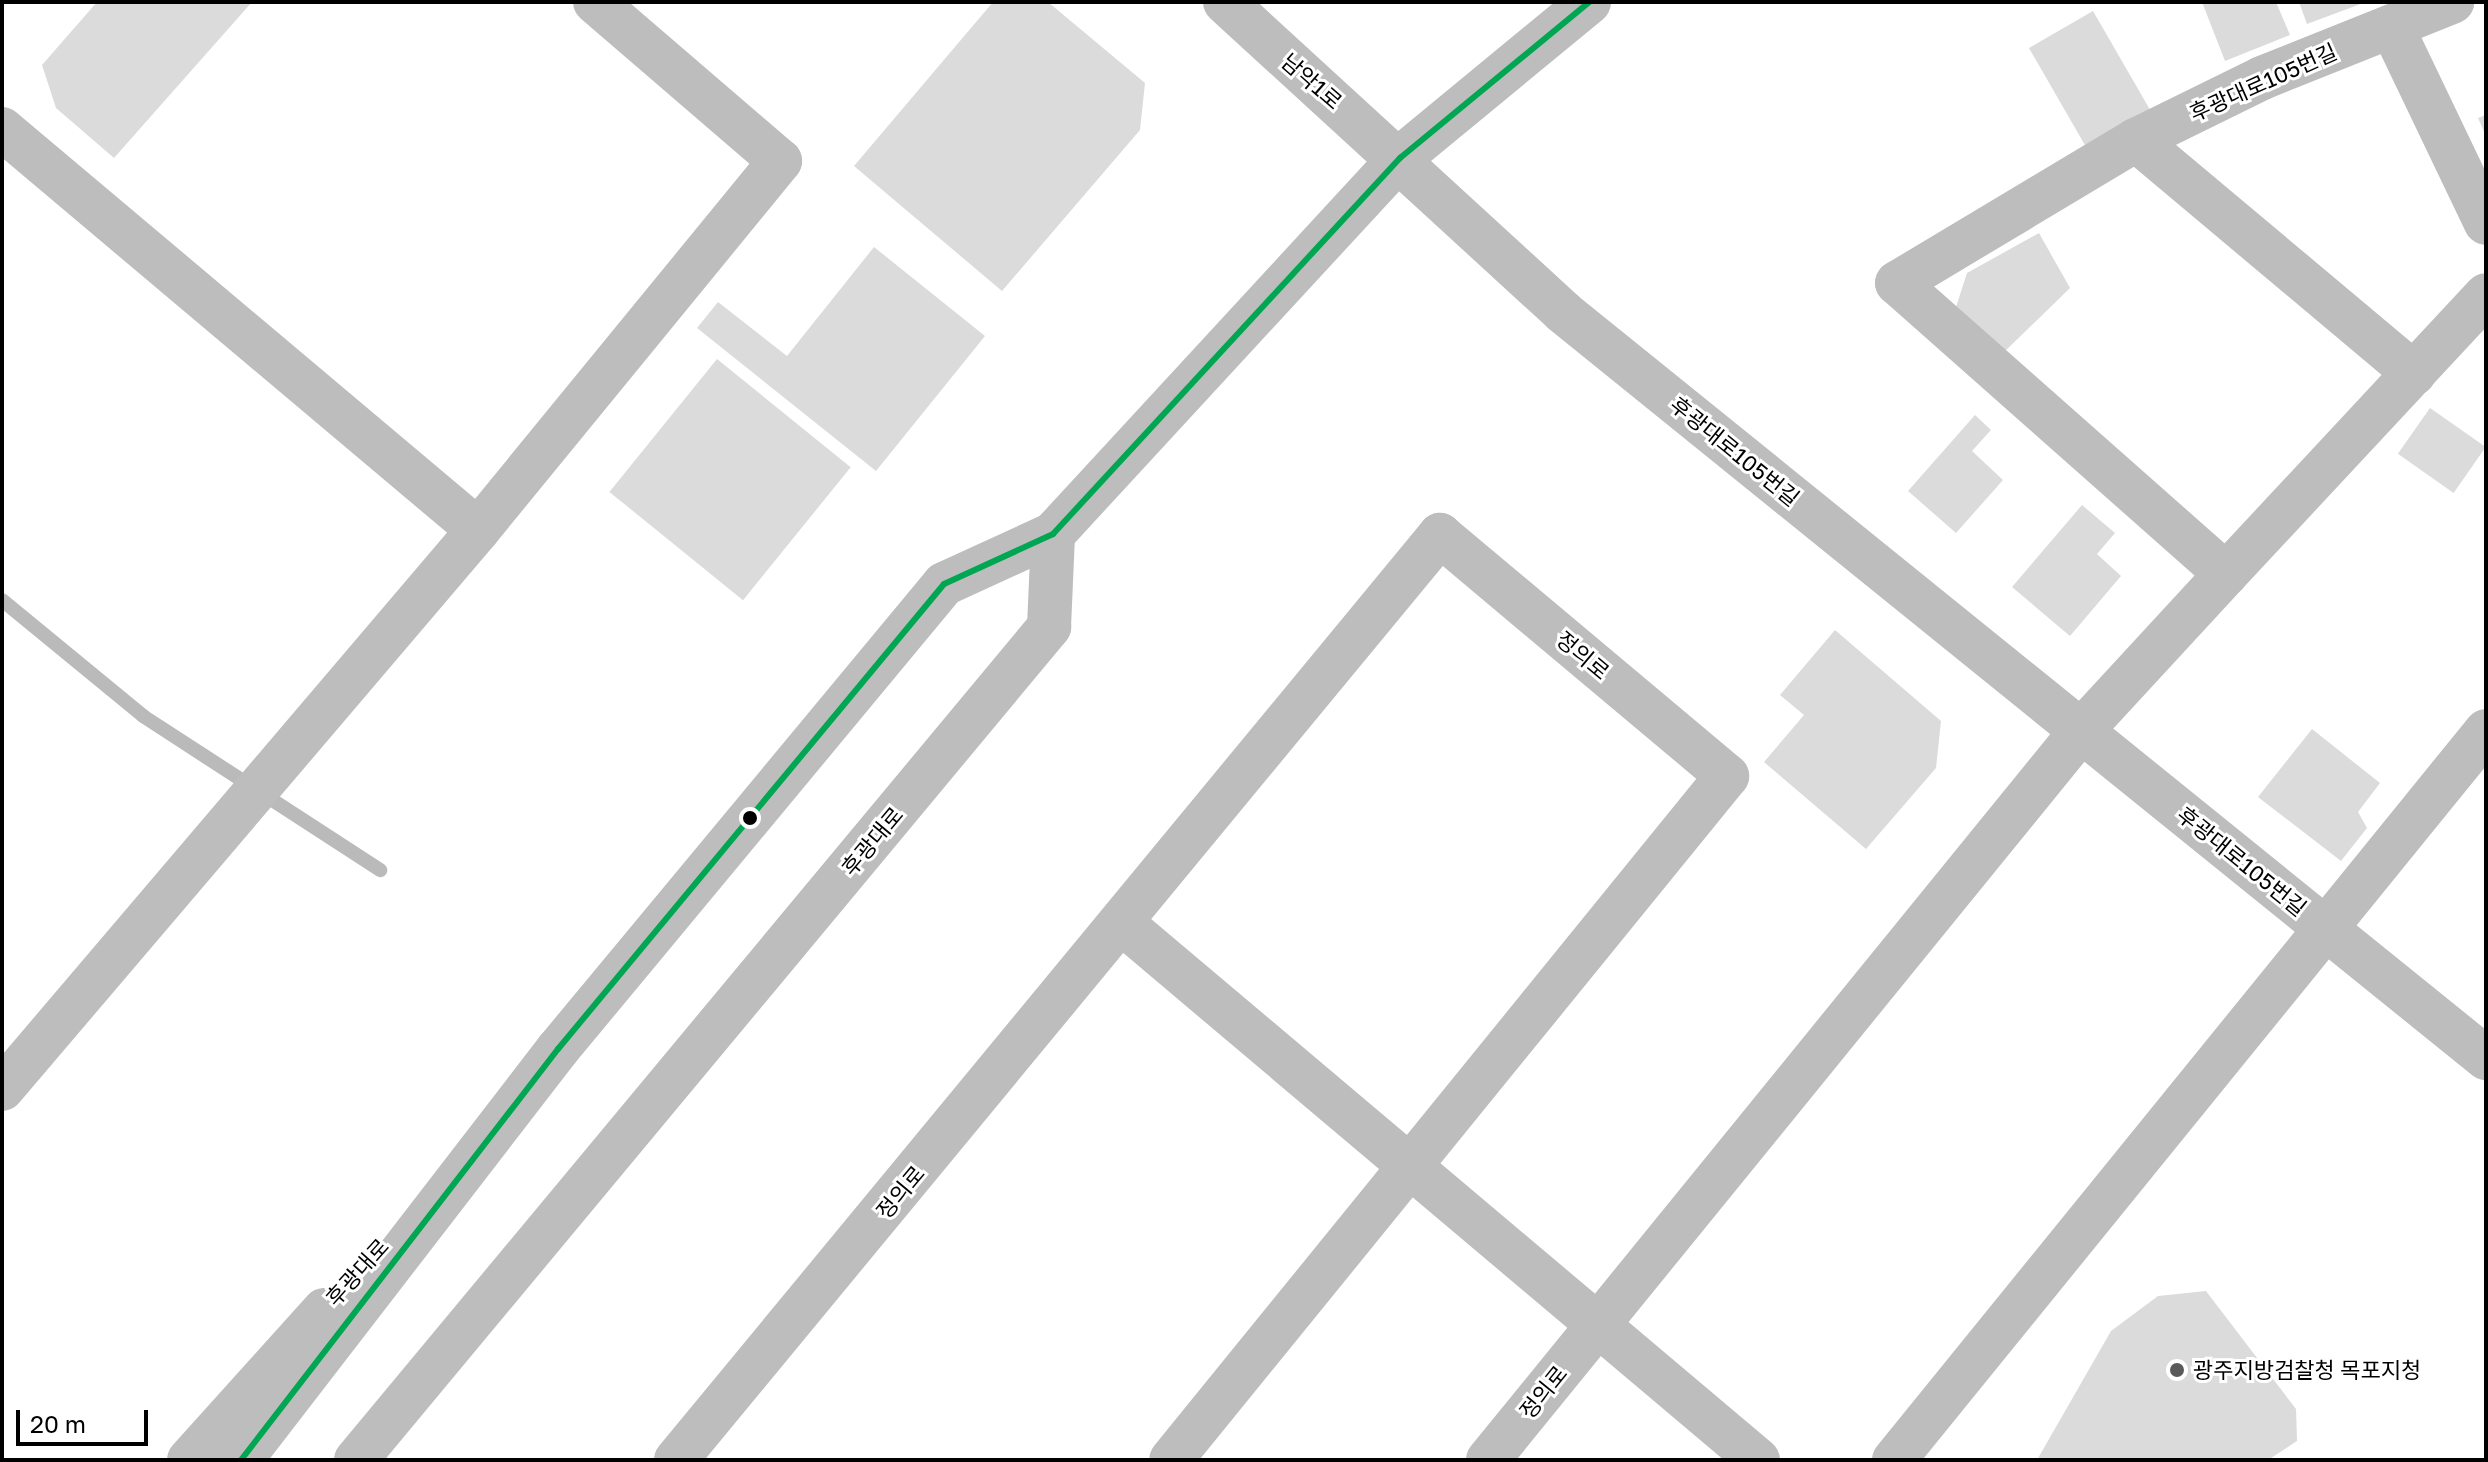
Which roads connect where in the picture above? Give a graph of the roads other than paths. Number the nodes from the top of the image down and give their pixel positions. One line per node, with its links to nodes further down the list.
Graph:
1 (595, 2): 12 (street)
2 (1225, 2): 8 (street, 남악1로)
3 (1589, 2): 8 (street, 후광대로)
4 (2452, 2): 5 (street, 후광대로105번길)
5 (2392, 27): 7 (street, 후광대로105번길); 9 (street)
6 (2, 129): 12 (street)
7 (2136, 140): 11 (street); 14 (street, 후광대로105번길)
8 (1400, 158): 13 (street, 후광대로); 15 (street, 후광대로105번길)
9 (2486, 223)
10 (2486, 295): 11 (street)
11 (2414, 373): 14 (street)
12 (478, 530): 21 (street)
13 (1053, 534): 19 (street, 후광대로); 22 (street, 후광대로)
14 (2226, 574): 15 (street)
15 (2081, 731): 18 (street, 후광대로105번길); 24 (street, 정의로)
16 (2486, 731): 18 (street, 후광대로105번길)
17 (1123, 924): 23 (street); 23 (street, 정의로); 29 (street, 정의로)
18 (2327, 930): 20 (street, 후광대로105번길); 33 (street)
19 (558, 1049): 25 (street, 후광대로); 26 (street, 후광대로)
20 (2486, 1058)
21 (4, 1082)
22 (634, 1127): 27 (street, 후광대로); 28 (street, 후광대로)
23 (1412, 1164): 24 (street); 30 (street, 정의로)
24 (1599, 1325): 31 (street, 정의로); 32 (street)
25 (189, 1460)
26 (241, 1460)
27 (356, 1460)
28 (390, 1460)
29 (676, 1460)
30 (1171, 1460)
31 (1488, 1460)
32 (1758, 1460)
33 (1894, 1460)

